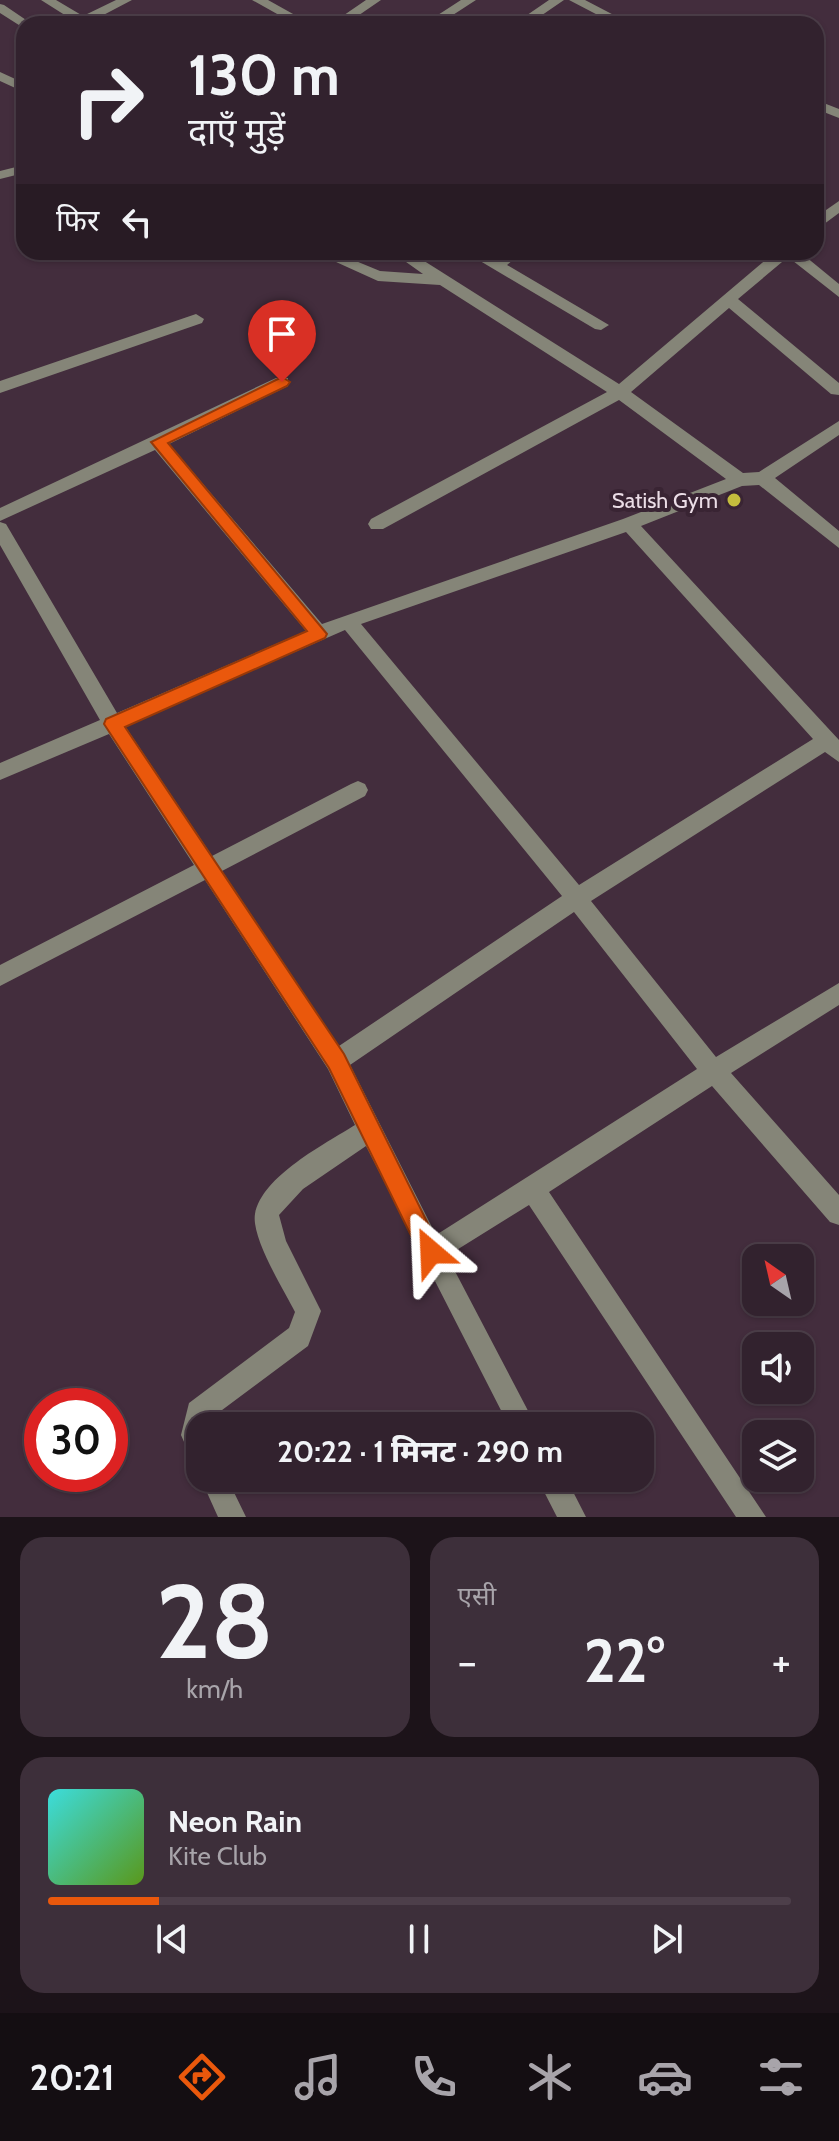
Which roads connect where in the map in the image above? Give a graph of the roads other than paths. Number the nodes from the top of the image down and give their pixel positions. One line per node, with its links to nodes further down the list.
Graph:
1 (47, 0): 8 (street)
2 (126, 0): 9 (street)
3 (258, 0): 10 (street)
4 (375, 0): 11 (street)
5 (470, 0): 12 (street)
6 (558, 0): 13 (street)
7 (575, 0): 14 (street)
8 (73, 16)
9 (97, 16)
10 (289, 16)
11 (350, 16)
12 (443, 16)
13 (533, 16)
14 (608, 16)
15 (340, 260): 22 (street)
16 (412, 260): 22 (street)
17 (488, 260): 21 (street)
18 (505, 260): 21 (street)
19 (774, 260): 24 (street)
20 (801, 260): 23 (street)
21 (498, 265): 26 (street)
22 (445, 280): 30 (street)
23 (839, 292)
24 (728, 299): 29 (street); 30 (street)
25 (196, 319): 28 (street)
26 (601, 325)
27 (282, 382): 32 (street)
28 (0, 387)
29 (837, 390)
30 (620, 392): 34 (street); 36 (street)
31 (835, 436): 33 (street)
32 (158, 442): 35 (street); 41 (street)
33 (763, 478): 34 (street); 39 (street)
34 (740, 480): 37 (street)
35 (0, 515)
36 (377, 524)
37 (629, 524): 40 (street); 43 (street)
38 (0, 529): 42 (street)
39 (839, 541)
40 (348, 621): 41 (street); 47 (street)
41 (319, 634): 42 (street)
42 (113, 724): 44 (street); 46 (street)
43 (833, 747): 47 (street)
44 (0, 772)
45 (358, 790): 46 (street)
46 (209, 869): 48 (street); 50 (street)
47 (577, 898): 50 (street); 51 (street)
48 (0, 976)
49 (839, 993): 51 (street)
50 (336, 1061): 52 (street)
51 (712, 1069): 53 (street); 54 (street)
52 (370, 1129): 55 (street); 56 (street)
53 (533, 1190): 55 (street); 62 (street)
54 (839, 1213)
55 (431, 1252): 57 (street)
56 (198, 1412)
57 (516, 1412)
58 (220, 1492): 60 (street)
59 (559, 1492): 61 (street)
60 (232, 1517)
61 (572, 1517)
62 (752, 1517)

